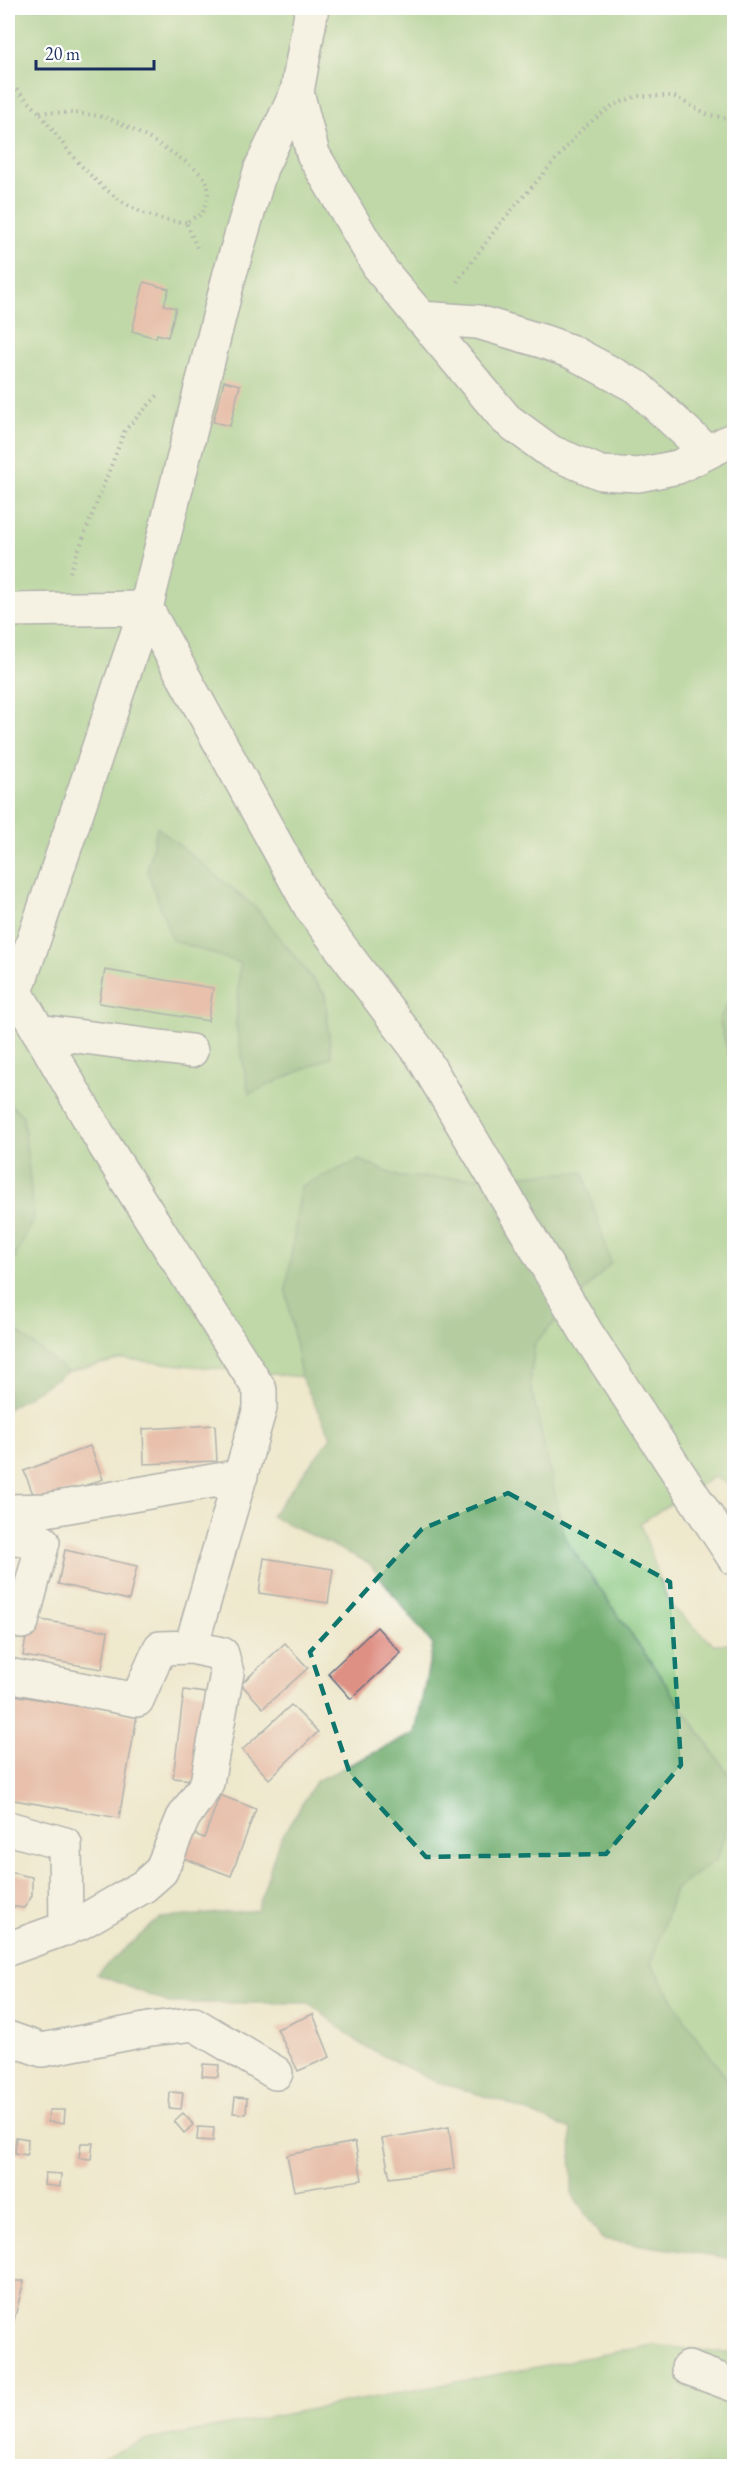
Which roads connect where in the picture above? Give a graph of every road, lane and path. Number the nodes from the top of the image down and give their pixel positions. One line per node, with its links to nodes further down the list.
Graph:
1 (312, 8): 3 (lane)
2 (8, 81): 4 (path)
3 (297, 92): 7 (lane); 9 (lane)
4 (39, 112): 6 (path); 6 (path)
5 (735, 122): 8 (path)
6 (186, 222): 7 (path)
7 (229, 278): 12 (lane)
8 (452, 289)
9 (420, 318): 11 (lane); 11 (lane)
10 (165, 387): 13 (path)
11 (722, 445)
12 (146, 608): 13 (lane); 15 (lane); 22 (lane)
13 (56, 609): 14 (lane)
14 (8, 610)
15 (12, 1000): 16 (lane)
16 (38, 1031): 17 (lane); 18 (lane)
17 (191, 1051)
18 (241, 1476): 20 (lane); 24 (lane)
19 (8, 1511): 20 (lane)
20 (45, 1526): 21 (lane); 23 (lane)
21 (8, 1537)
22 (735, 1558)
23 (21, 1622)
24 (191, 1647): 25 (lane); 27 (lane)
25 (8, 1675)
26 (8, 1828): 27 (lane)
27 (66, 1929): 28 (lane)
28 (8, 1949)
29 (8, 2038): 30 (lane)
30 (276, 2073)
31 (688, 2368): 32 (lane)
32 (735, 2385)

